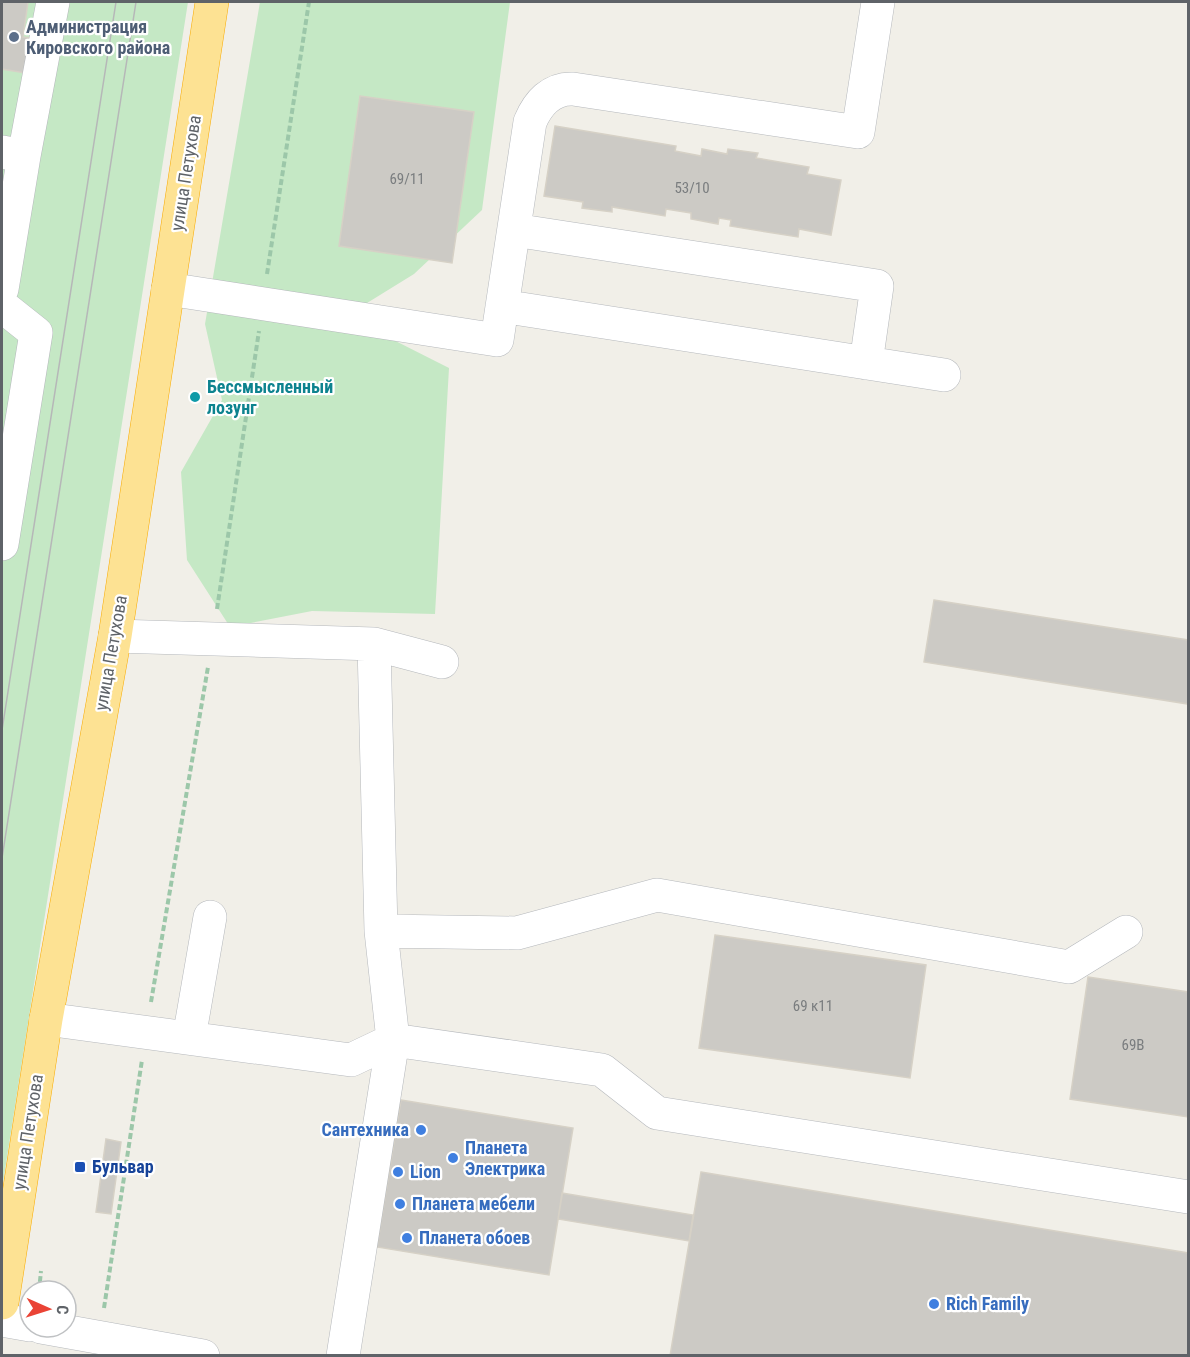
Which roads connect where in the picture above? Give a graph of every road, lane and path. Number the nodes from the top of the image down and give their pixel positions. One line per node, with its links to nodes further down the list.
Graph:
1 (53, 2): 5 (street)
2 (212, 2): 8 (highway, улица Петухова)
3 (309, 2): 9 (path)
4 (878, 2): 6 (street)
5 (13, 154): 7 (street)
6 (514, 230): 11 (street); 12 (street)
7 (2, 289)
8 (168, 289): 9 (street); 15 (highway, улица Петухова)
9 (263, 304): 11 (street); 16 (path)
10 (2, 306): 14 (street)
11 (502, 306): 12 (street)
12 (866, 363): 13 (street)
13 (944, 375)
14 (2, 544)
15 (115, 636): 16 (street); 22 (highway, улица Петухова)
16 (212, 640): 17 (street); 23 (path)
17 (374, 644): 18 (street); 20 (street)
18 (442, 662)
19 (210, 917): 24 (street)
20 (381, 931): 21 (street); 25 (street)
21 (1126, 932)
22 (46, 1019): 23 (street); 29 (highway, улица Петухова)
23 (146, 1032): 24 (street); 33 (path)
24 (189, 1038): 25 (street)
25 (393, 1040): 26 (street); 35 (street)
26 (1188, 1197)
27 (40, 1271): 28 (path)
28 (40, 1279)
29 (2, 1304)
30 (2, 1320): 31 (street)
31 (18, 1323)
32 (78, 1334): 33 (street)
33 (99, 1338): 34 (street)
34 (203, 1356)
35 (343, 1356)

